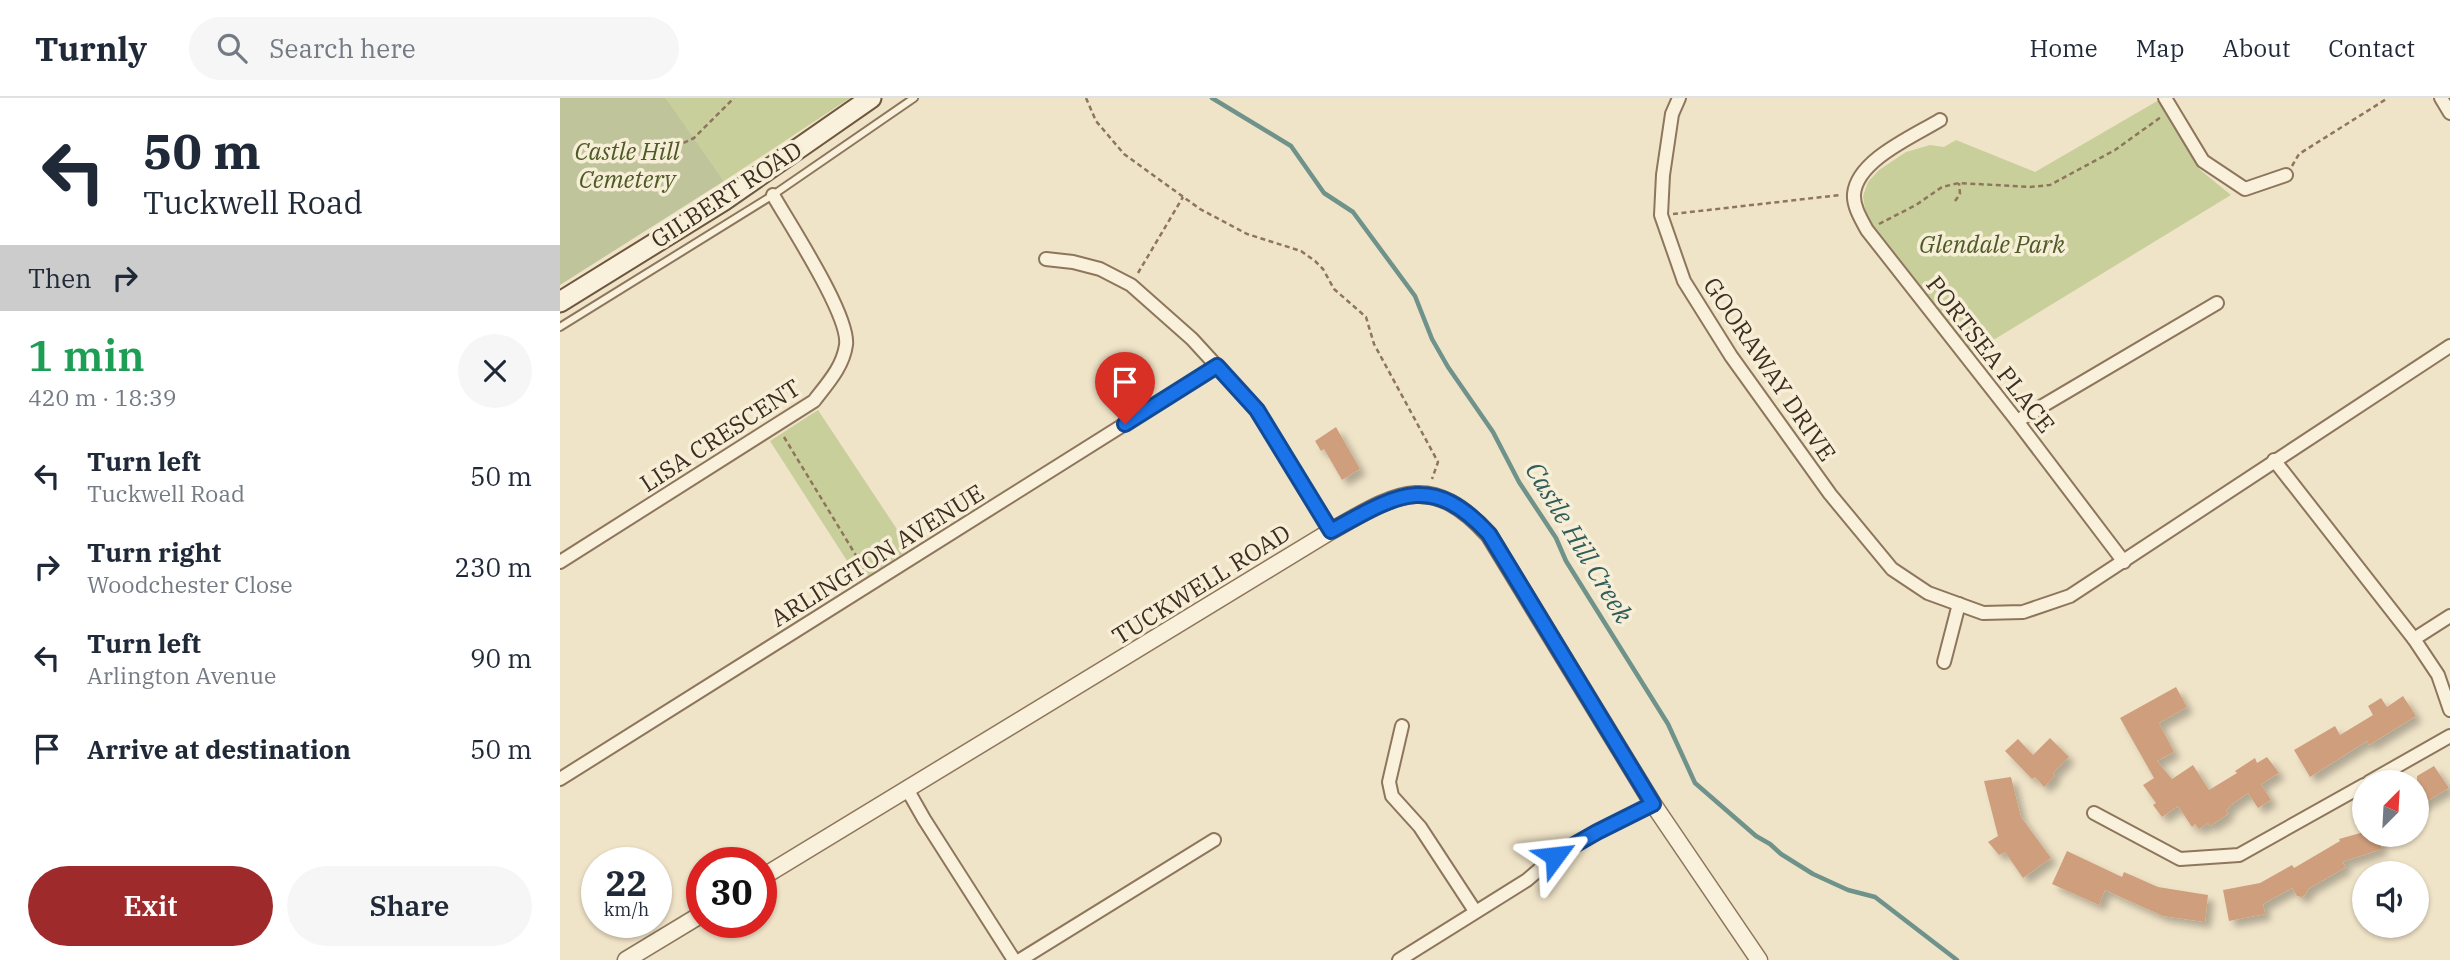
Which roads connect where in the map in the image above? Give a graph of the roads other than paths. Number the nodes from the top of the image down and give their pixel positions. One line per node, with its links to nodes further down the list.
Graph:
1 (871, 98): 11 (main road, GILBERT ROAD)
2 (914, 98): 9 (lane, GILBERT ROAD)
3 (1679, 98): 21 (street, GOORAWAY DRIVE)
4 (2441, 98): 6 (street)
5 (2169, 103): 8 (street)
6 (2450, 113)
7 (1940, 120): 16 (street, PORTSEA PLACE)
8 (2286, 175)
9 (773, 195): 13 (lane, GILBERT ROAD); 19 (street, LISA CRESCENT)
10 (1046, 259): 15 (street)
11 (560, 302)
12 (2217, 303): 16 (street)
13 (560, 327)
14 (2450, 346): 17 (street, GOORAWAY DRIVE)
15 (1217, 366): 18 (street); 29 (street, ARLINGTON AVENUE)
16 (2017, 421): 20 (street, PORTSEA PLACE)
17 (2274, 460): 20 (street, GOORAWAY DRIVE); 23 (street)
18 (1331, 531): 30 (street, TUCKWELL ROAD); 32 (street, TUCKWELL ROAD)
19 (560, 562)
20 (2124, 562): 21 (street, GOORAWAY DRIVE)
21 (1959, 604): 24 (street)
22 (2450, 616): 23 (street)
23 (2414, 639): 25 (street)
24 (1944, 662)
25 (2450, 710)
26 (1402, 726): 36 (street)
27 (2450, 736): 28 (street)
28 (2389, 770)
29 (560, 779)
30 (907, 789): 35 (street, TUCKWELL ROAD); 39 (street)
31 (2352, 791): 33 (street)
32 (1653, 804): 36 (street); 42 (street)
33 (2094, 813)
34 (1214, 840): 40 (street)
35 (777, 868)
36 (1475, 911): 41 (street)
37 (686, 924): 38 (street)
38 (626, 960)
39 (1014, 960)
40 (1020, 960)
41 (1399, 960)
42 (1759, 960)

